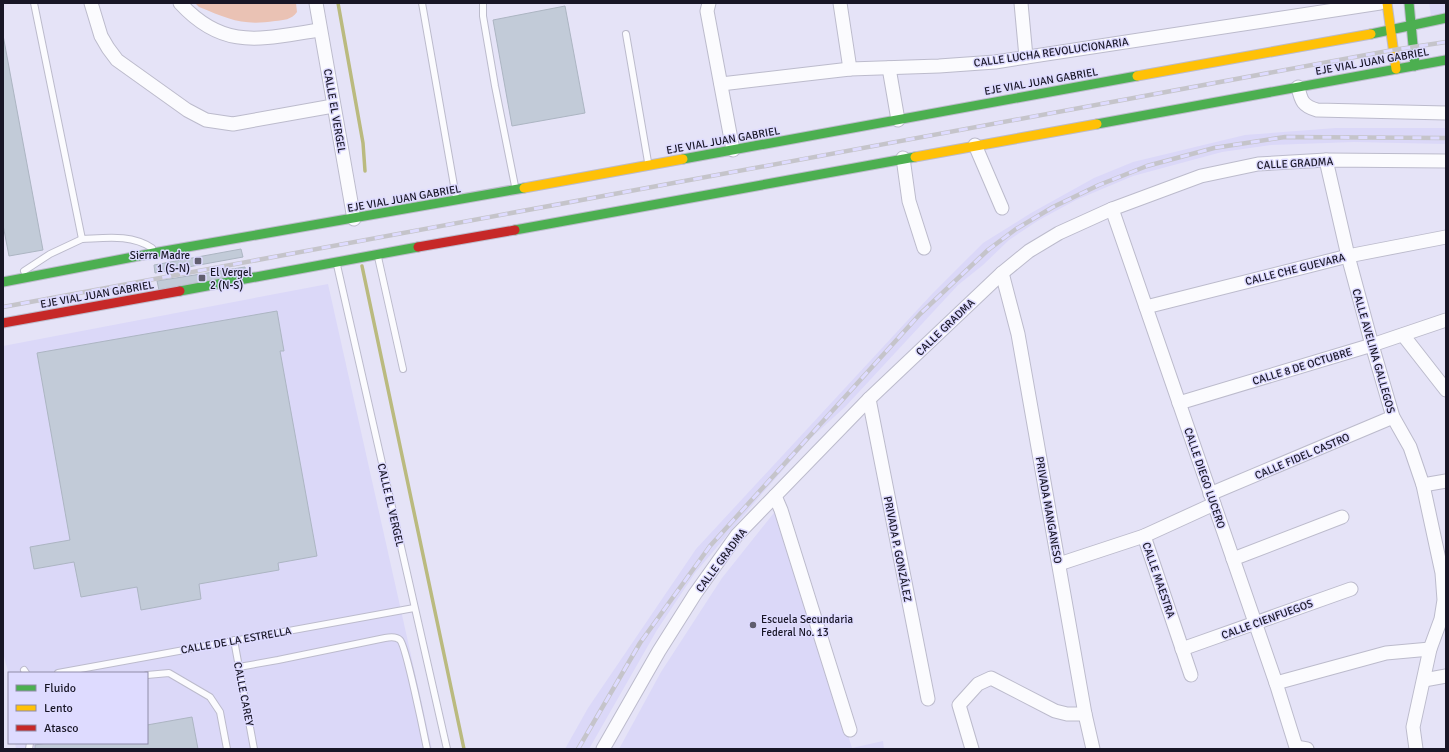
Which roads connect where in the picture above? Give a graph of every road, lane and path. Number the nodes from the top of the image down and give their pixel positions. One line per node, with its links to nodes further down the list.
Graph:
1 (34, 3): 42 (lane)
2 (91, 3): 27 (street)
3 (180, 3): 17 (street)
4 (316, 3): 17 (street, CALLE EL VERGEL)
5 (422, 3): 37 (lane)
6 (483, 3): 36 (lane)
7 (709, 3): 25 (street)
8 (840, 3): 23 (street)
9 (1021, 3): 19 (street)
10 (1380, 3): 13 (street, CALLE LUCHA REVOLUCIONARIA)
11 (1387, 3): 16 (main road)
12 (1409, 3): 15 (main road)
13 (1297, 10): 19 (street, CALLE LUCHA REVOLUCIONARIA)
14 (1446, 18): 15 (main road, EJE VIAL JUAN GABRIEL)
15 (1412, 26): 16 (main road, EJE VIAL JUAN GABRIEL); 21 (main road)
16 (1391, 29): 24 (main road); 29 (main road, EJE VIAL JUAN GABRIEL)
17 (320, 30): 27 (street, CALLE EL VERGEL)
18 (626, 34): 35 (lane)
19 (1026, 57): 22 (street, CALLE LUCHA REVOLUCIONARIA)
20 (1446, 60): 21 (main road, EJE VIAL JUAN GABRIEL)
21 (1414, 66): 24 (main road, EJE VIAL JUAN GABRIEL)
22 (889, 68): 23 (street, CALLE LUCHA REVOLUCIONARIA); 29 (street)
23 (850, 69): 25 (street, CALLE LUCHA REVOLUCIONARIA)
24 (1396, 69): 26 (main road, EJE VIAL JUAN GABRIEL)
25 (721, 84): 31 (street)
26 (1298, 87): 28 (street); 30 (main road, EJE VIAL JUAN GABRIEL)
27 (333, 106): 40 (street, CALLE EL VERGEL)
28 (1446, 113)
29 (898, 120): 31 (main road, EJE VIAL JUAN GABRIEL)
30 (976, 145): 32 (main road, EJE VIAL JUAN GABRIEL); 38 (street)
31 (733, 150): 35 (main road, EJE VIAL JUAN GABRIEL)
32 (903, 158): 43 (street); 45 (main road, EJE VIAL JUAN GABRIEL)
33 (1326, 160): 34 (street, CALLE GRADMA); 39 (street, CALLE GRADMA); 46 (street, CALLE AVELINA GALLEGOS)
34 (1446, 161)
35 (649, 166): 36 (main road, EJE VIAL JUAN GABRIEL)
36 (516, 190): 37 (main road, EJE VIAL JUAN GABRIEL)
37 (456, 201): 40 (main road, EJE VIAL JUAN GABRIEL)
38 (1002, 208)
39 (1112, 209): 48 (street, CALLE GRADMA); 51 (street, CALLE DIEGO LUCERO)
40 (354, 219): 44 (main road, EJE VIAL JUAN GABRIEL)
41 (1446, 237): 46 (street, CALLE CHE GUEVARA)
42 (82, 239): 44 (lane); 49 (lane)
43 (924, 248)
44 (158, 252): 49 (main road, EJE VIAL JUAN GABRIEL)
45 (377, 254): 47 (main road, EJE VIAL JUAN GABRIEL); 56 (lane)
46 (1348, 256): 51 (street, CALLE CHE GUEVARA); 55 (street, CALLE AVELINA GALLEGOS)
47 (336, 262): 53 (main road, EJE VIAL JUAN GABRIEL); 70 (lane, CALLE EL VERGEL)
48 (1002, 273): 58 (street, CALLE GRADMA); 68 (street, PRIVADA MANGANESO)
49 (13, 280): 50 (main road, EJE VIAL JUAN GABRIEL)
50 (3, 282)
51 (1146, 307): 59 (street, CALLE DIEGO LUCERO)
52 (1446, 320): 54 (street, CALLE 8 DE OCTUBRE)
53 (3, 323)
54 (1403, 335): 55 (street, CALLE 8 DE OCTUBRE); 57 (street)
55 (1372, 345): 59 (street, CALLE 8 DE OCTUBRE); 60 (street, CALLE AVELINA GALLEGOS)
56 (403, 369)
57 (1446, 390)
58 (869, 399): 63 (street, CALLE GRADMA); 83 (street, PRIVADA P. GONZÁLEZ)
59 (1179, 403): 64 (street, CALLE DIEGO LUCERO)
60 (1393, 417): 62 (street, CALLE AVELINA GALLEGOS); 64 (street, CALLE FIDEL CASTRO)
61 (1446, 481): 62 (street)
62 (1423, 486): 71 (street, CALLE AVELINA GALLEGOS)
63 (775, 496): 85 (street); 91 (street, CALLE GRADMA)
64 (1212, 499): 66 (street, CALLE MAESTRA); 67 (street, CALLE DIEGO LUCERO)
65 (1342, 517): 67 (street)
66 (1144, 536): 68 (street); 74 (street, CALLE MAESTRA)
67 (1233, 559): 72 (street, CALLE DIEGO LUCERO)
68 (1059, 564): 84 (street, PRIVADA MANGANESO)
69 (1351, 589): 72 (street, CALLE CIENFUEGOS)
70 (414, 608): 73 (lane, CALLE DE LA ESTRELLA); 90 (lane, CALLE EL VERGEL)
71 (1444, 618): 75 (street, CALLE AVELINA GALLEGOS)
72 (1255, 622): 74 (street, CALLE CIENFUEGOS); 82 (street, CALLE DIEGO LUCERO)
73 (234, 640): 76 (lane, CALLE CAREY); 77 (lane, CALLE DE LA ESTRELLA)
74 (1182, 649): 79 (street, CALLE MAESTRA)
75 (1430, 649): 81 (street, CALLE AVELINA GALLEGOS); 82 (street)
76 (239, 666): 88 (lane, CALLE CAREY); 89 (lane)
77 (63, 672)
78 (148, 675): 87 (lane)
79 (1191, 675)
80 (1446, 676): 81 (street)
81 (1424, 680): 94 (street, CALLE AVELINA GALLEGOS)
82 (1276, 683): 86 (street, CALLE DIEGO LUCERO)
83 (928, 699)
84 (1085, 714): 92 (street); 93 (street, PRIVADA MANGANESO)
85 (850, 730)
86 (1302, 748)
87 (227, 749)
88 (254, 749)
89 (427, 749)
90 (447, 749)
91 (603, 749)
92 (972, 749)
93 (1093, 749)
94 (1416, 749)

